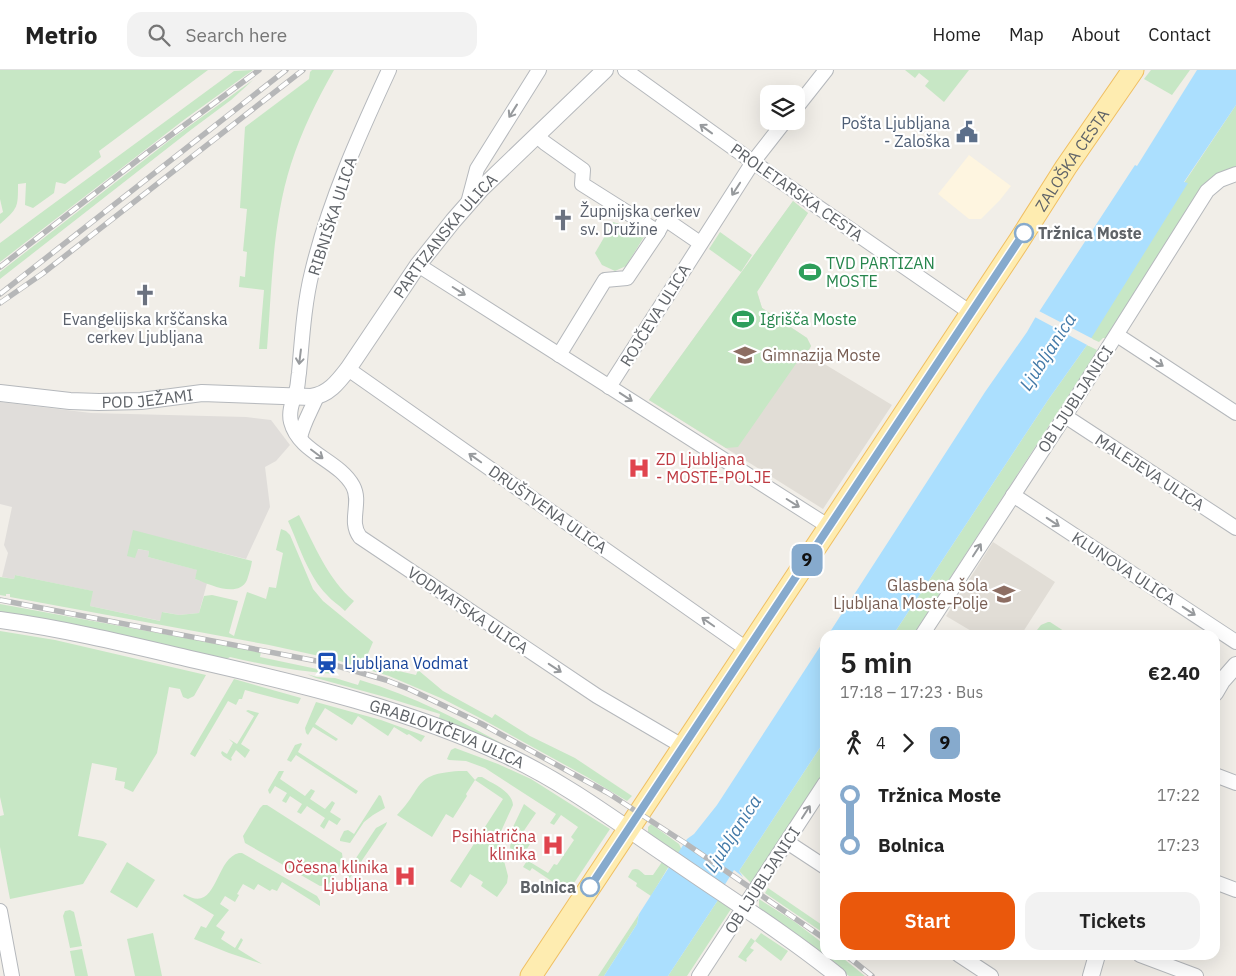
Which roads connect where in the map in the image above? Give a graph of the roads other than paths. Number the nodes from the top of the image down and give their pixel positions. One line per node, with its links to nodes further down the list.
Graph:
1 (389, 70): 23 (street, RIBNIŠKA ULICA, one-way to 23)
2 (605, 70): 9 (street, PARTIZANSKA ULICA)
3 (625, 70): 10 (street, PROLETARSKA CESTA, one-way to 3)
4 (826, 70): 7 (street)
5 (1133, 70): 16 (main road, ZALOŠKA CESTA)
6 (532, 73): 12 (street, one-way to 12)
7 (805, 97)
8 (778, 130): 10 (street, ROJČEVA ULICA)
9 (538, 136): 12 (street, PARTIZANSKA ULICA); 13 (street)
10 (753, 162): 14 (street, ROJČEVA ULICA, one-way to 14); 16 (street, PROLETARSKA CESTA)
11 (1236, 174): 17 (street, OB LJUBLJANICI)
12 (468, 203): 15 (street, PARTIZANSKA ULICA)
13 (658, 232): 14 (street); 18 (street)
14 (700, 243): 20 (street, ROJČEVA ULICA)
15 (418, 265): 18 (street, one-way to 18); 19 (street, PARTIZANSKA ULICA)
16 (971, 313): 28 (main road, ZALOŠKA CESTA)
17 (1117, 335): 24 (street, one-way to 24); 25 (street, OB LJUBLJANICI)
18 (559, 355): 20 (street)
19 (348, 369): 22 (street, PARTIZANSKA ULICA); 35 (street, DRUŠTVENA ULICA, one-way to 19)
20 (609, 387): 28 (street, one-way to 28)
21 (0, 393): 23 (street, POD JEŽAMI)
22 (317, 396): 23 (street); 26 (street)
23 (293, 397): 26 (street, VODMATSKA ULICA)
24 (1236, 414)
25 (1065, 416): 27 (street, OB LJUBLJANICI); 29 (street, MALEJEVA ULICA)
26 (300, 438): 38 (street, VODMATSKA ULICA, one-way to 38)
27 (1012, 495): 31 (street, OB LJUBLJANICI, one-way to 27); 32 (street, KLUNOVA ULICA, one-way to 32)
28 (828, 526): 35 (main road, ZALOŠKA CESTA)
29 (1236, 528)
30 (0, 620): 42 (street, GRABLOVIČEVA ULICA)
31 (925, 630)
32 (1218, 630)
33 (1220, 632): 34 (street, KLUNOVA ULICA, one-way to 34)
34 (1236, 642)
35 (748, 650): 38 (main road, ZALOŠKA CESTA)
36 (1236, 665): 37 (street)
37 (1220, 686)
38 (684, 748): 42 (main road, ZALOŠKA CESTA)
39 (1220, 777): 40 (street)
40 (1236, 783)
41 (820, 791): 43 (street, OB LJUBLJANICI, one-way to 41)
42 (628, 828): 47 (street, GRABLOVIČEVA ULICA); 54 (main road, ZALOŠKA CESTA)
43 (786, 842): 44 (street); 47 (street, OB LJUBLJANICI)
44 (820, 864)
45 (1220, 884): 46 (street)
46 (1236, 890)
47 (744, 908): 52 (street, OB LJUBLJANICI); 55 (street, GRABLOVIČEVA ULICA)
48 (0, 911): 53 (street)
49 (967, 960): 56 (street)
50 (1095, 960): 57 (street)
51 (1153, 960): 58 (street)
52 (704, 974)
53 (12, 976)
54 (531, 976)
55 (838, 976)
56 (992, 976)
57 (1090, 976)
58 (1196, 976)

